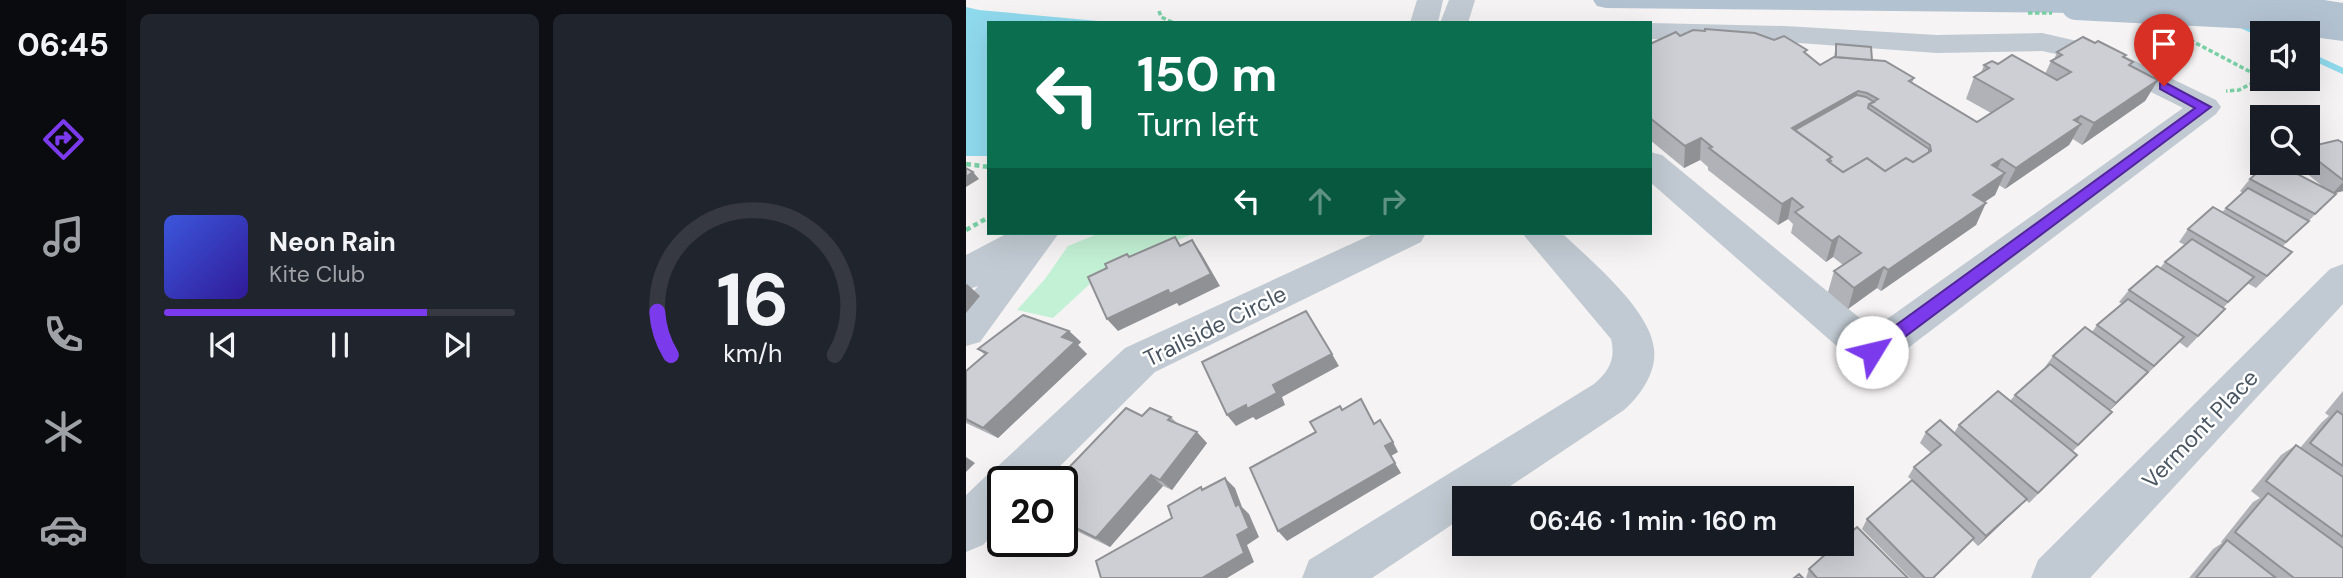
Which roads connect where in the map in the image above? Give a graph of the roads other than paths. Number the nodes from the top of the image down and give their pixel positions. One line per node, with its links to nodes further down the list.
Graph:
1 (1430, 0): 8 (street)
2 (1462, 0): 9 (street)
3 (1606, 0): 5 (main road)
4 (2269, 0): 7 (main road)
5 (1812, 2): 6 (main road); 11 (street)
6 (1894, 3): 7 (main road, bridge); 12 (street)
7 (2337, 12)
8 (1425, 21)
9 (1455, 21)
10 (1652, 31): 11 (street)
11 (1816, 36): 12 (street)
12 (1889, 41): 13 (street)
13 (1652, 165)
14 (1031, 235): 19 (street)
15 (1035, 235): 20 (street)
16 (1037, 235): 22 (street)
17 (1404, 235): 23 (street, Trailside Circle)
18 (1542, 235): 26 (street)
19 (966, 251)
20 (966, 275)
21 (2343, 279): 27 (street, Vermont Place)
22 (966, 330)
23 (1030, 466)
24 (987, 507): 25 (street)
25 (966, 527)
26 (1329, 578)
27 (2056, 578)

